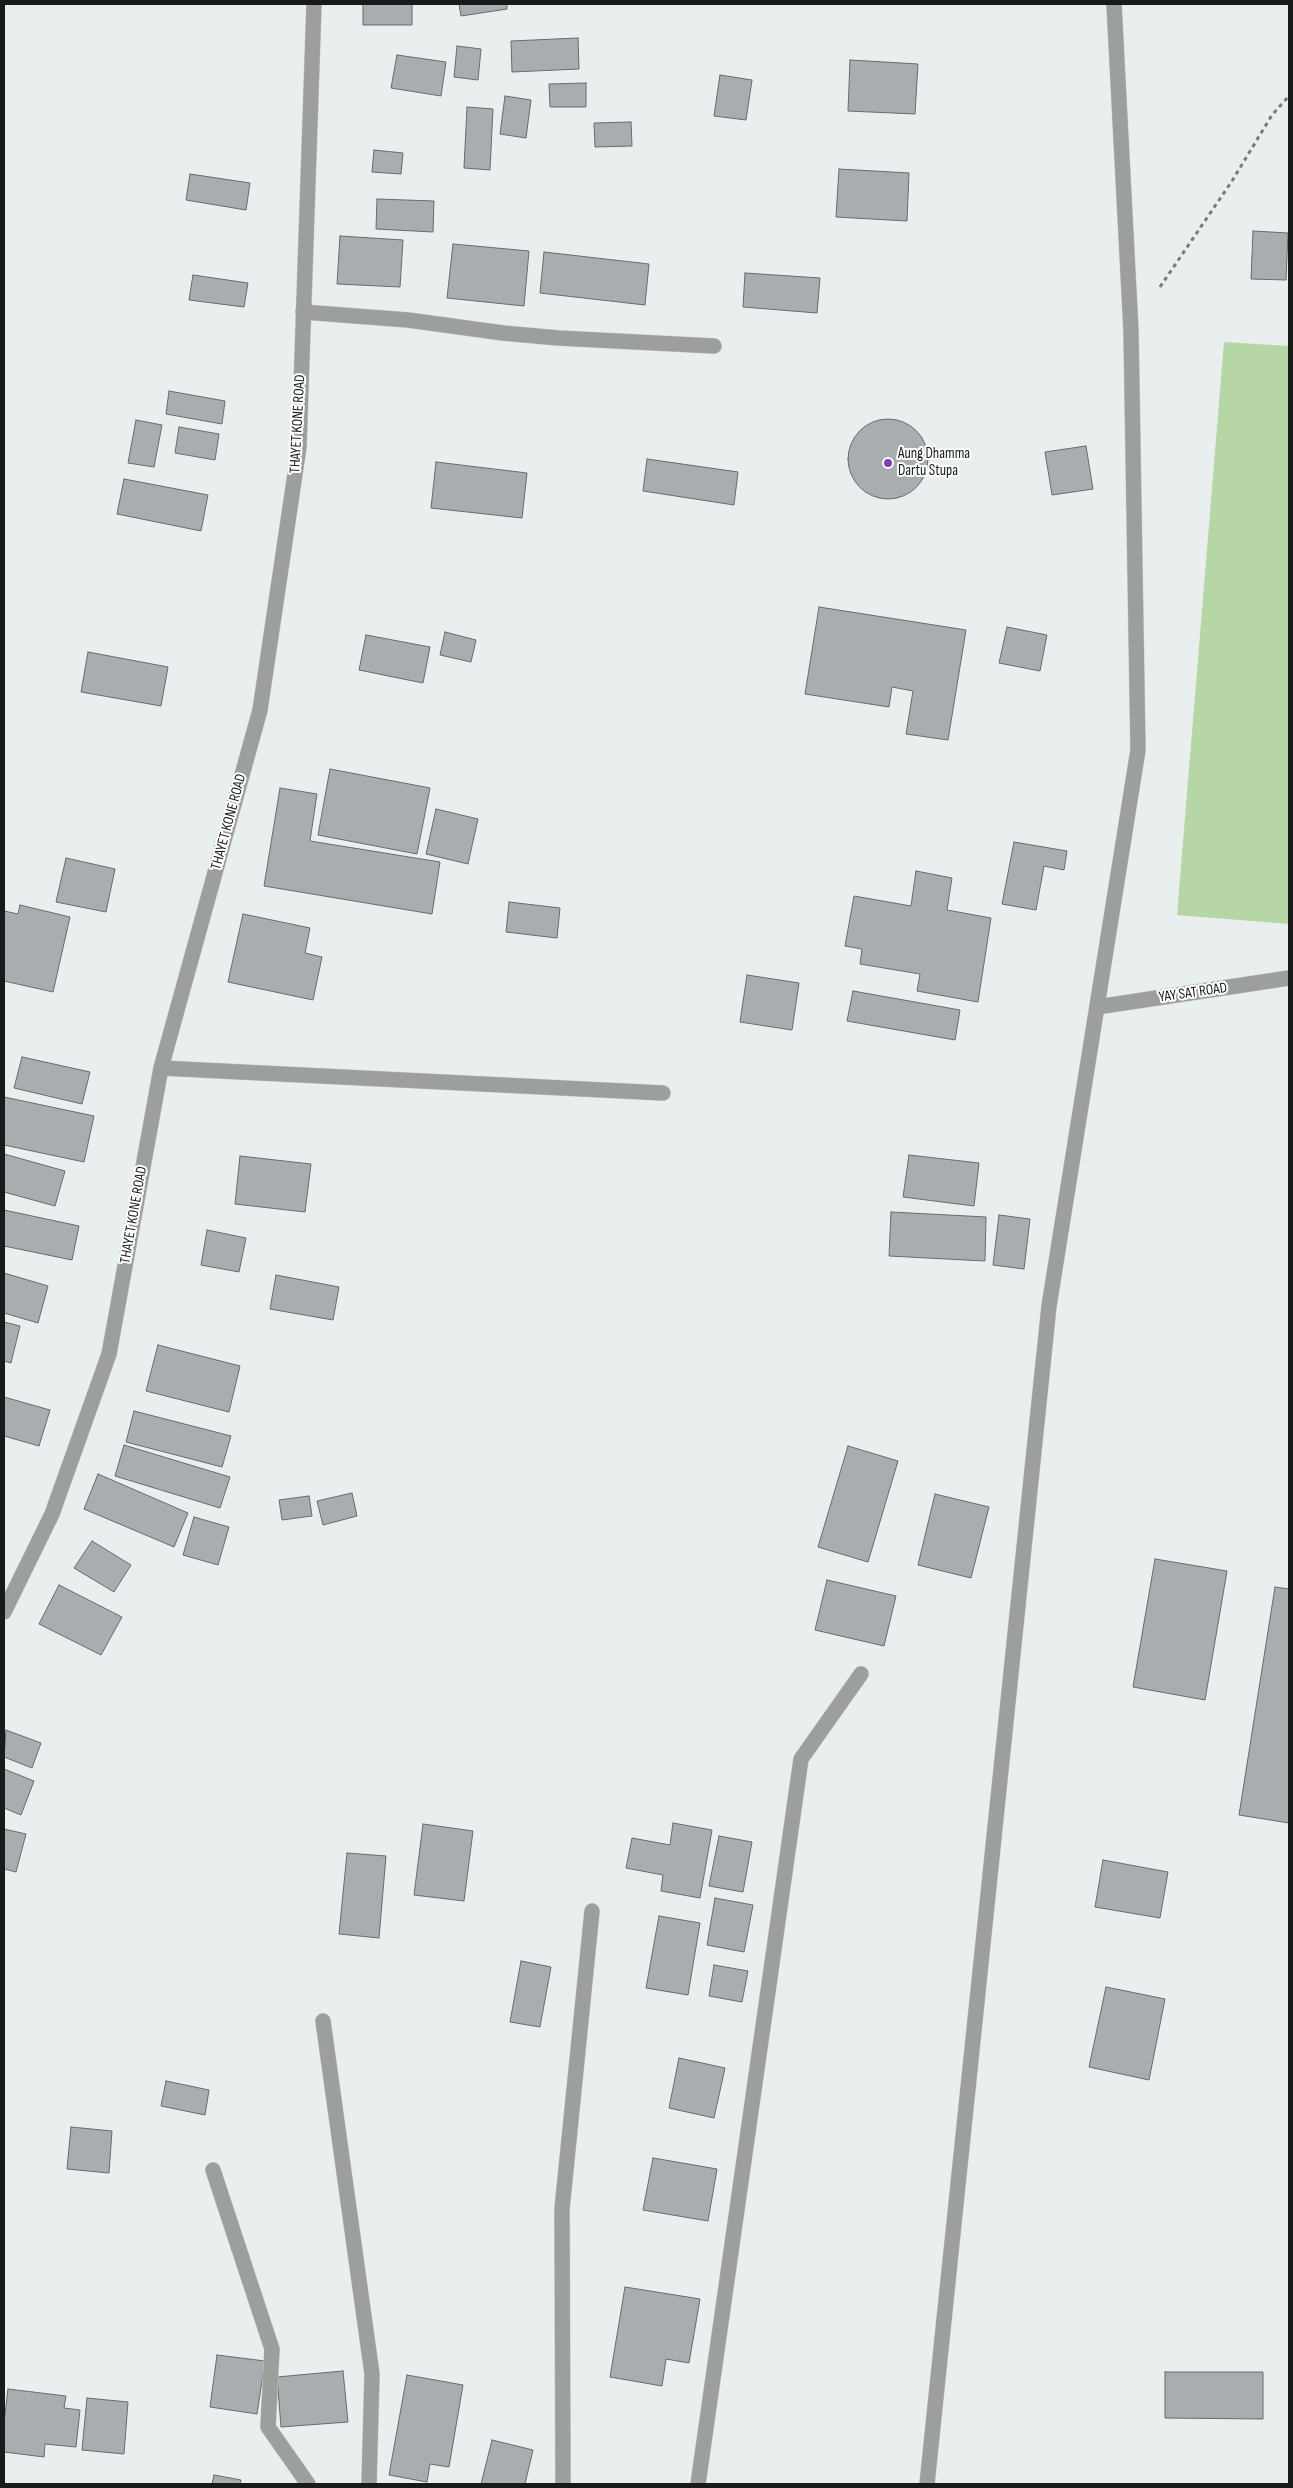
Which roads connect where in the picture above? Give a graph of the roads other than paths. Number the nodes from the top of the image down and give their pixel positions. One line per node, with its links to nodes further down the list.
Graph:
1 (314, 4): 3 (street, THAYET KONE ROAD)
2 (1114, 4): 6 (street)
3 (302, 312): 4 (street); 7 (street, THAYET KONE ROAD)
4 (714, 346)
5 (1289, 978): 6 (street, YAY SAT ROAD)
6 (1097, 1007): 18 (street)
7 (161, 1068): 8 (street); 9 (street, THAYET KONE ROAD)
8 (663, 1093)
9 (4, 1612)
10 (861, 1674): 17 (street)
11 (592, 1911): 16 (street)
12 (323, 2021): 15 (street)
13 (213, 2170): 14 (street)
14 (308, 2484)
15 (369, 2484)
16 (563, 2484)
17 (698, 2484)
18 (927, 2484)

